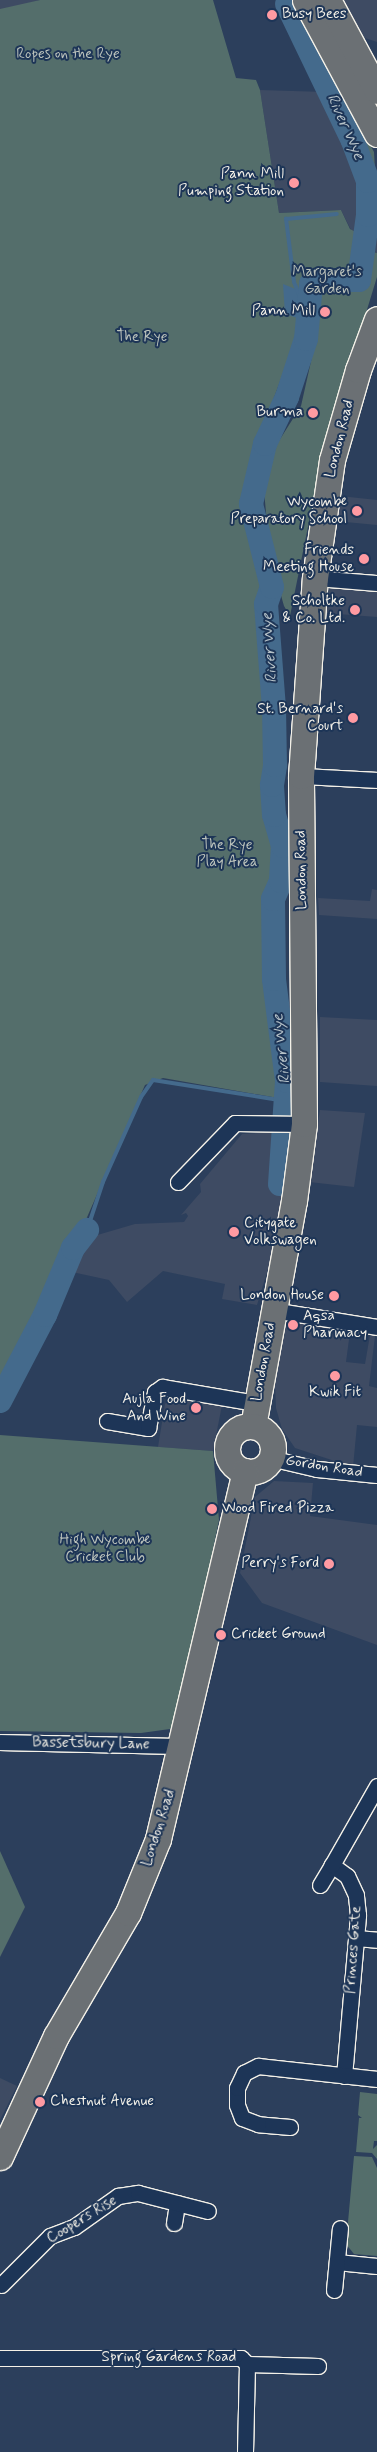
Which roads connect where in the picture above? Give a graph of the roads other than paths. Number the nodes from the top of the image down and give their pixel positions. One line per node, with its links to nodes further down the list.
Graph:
1 (305, 0): 3 (main road)
2 (328, 0): 3 (main road)
3 (353, 66): 4 (main road); 5 (main road)
4 (377, 91)
5 (377, 134)
6 (377, 319): 7 (main road, London Road)
7 (315, 578): 8 (street); 9 (main road, London Road)
8 (377, 583)
9 (301, 776): 10 (street); 11 (main road, London Road)
10 (377, 780)
11 (304, 1124): 12 (street); 13 (main road, London Road)
12 (178, 1182)
13 (273, 1310): 14 (street); 15 (main road, London Road)
14 (377, 1327)
15 (255, 1415): 16 (street); 17 (main road); 18 (main road)
16 (107, 1421)
17 (270, 1458): 18 (main road); 19 (street, Gordon Road)
18 (245, 1471): 21 (main road, London Road)
19 (377, 1475)
20 (0, 1742): 21 (street, Bassetsbury Lane)
21 (182, 1746): 30 (main road, London Road)
22 (377, 1786): 23 (street)
23 (332, 1865): 24 (street); 25 (street, Princes Gate)
24 (320, 1884)
25 (356, 1938): 26 (street); 27 (street, Princes Gate)
26 (377, 1940)
27 (344, 2076): 28 (street); 29 (street)
28 (377, 2079)
29 (290, 2127)
30 (2, 2146)
31 (177, 2203): 32 (street, Coopers Rise); 33 (street); 37 (street, Coopers Rise)
32 (208, 2212)
33 (174, 2223)
34 (340, 2228): 35 (street)
35 (337, 2262): 36 (street); 38 (street)
36 (377, 2266)
37 (0, 2285): 39 (street)
38 (334, 2290)
39 (0, 2292)
40 (0, 2358): 41 (street, Spring Gardens Road)
41 (247, 2364): 42 (street); 43 (street, Spring Gardens Road)
42 (318, 2366)
43 (245, 2452)

